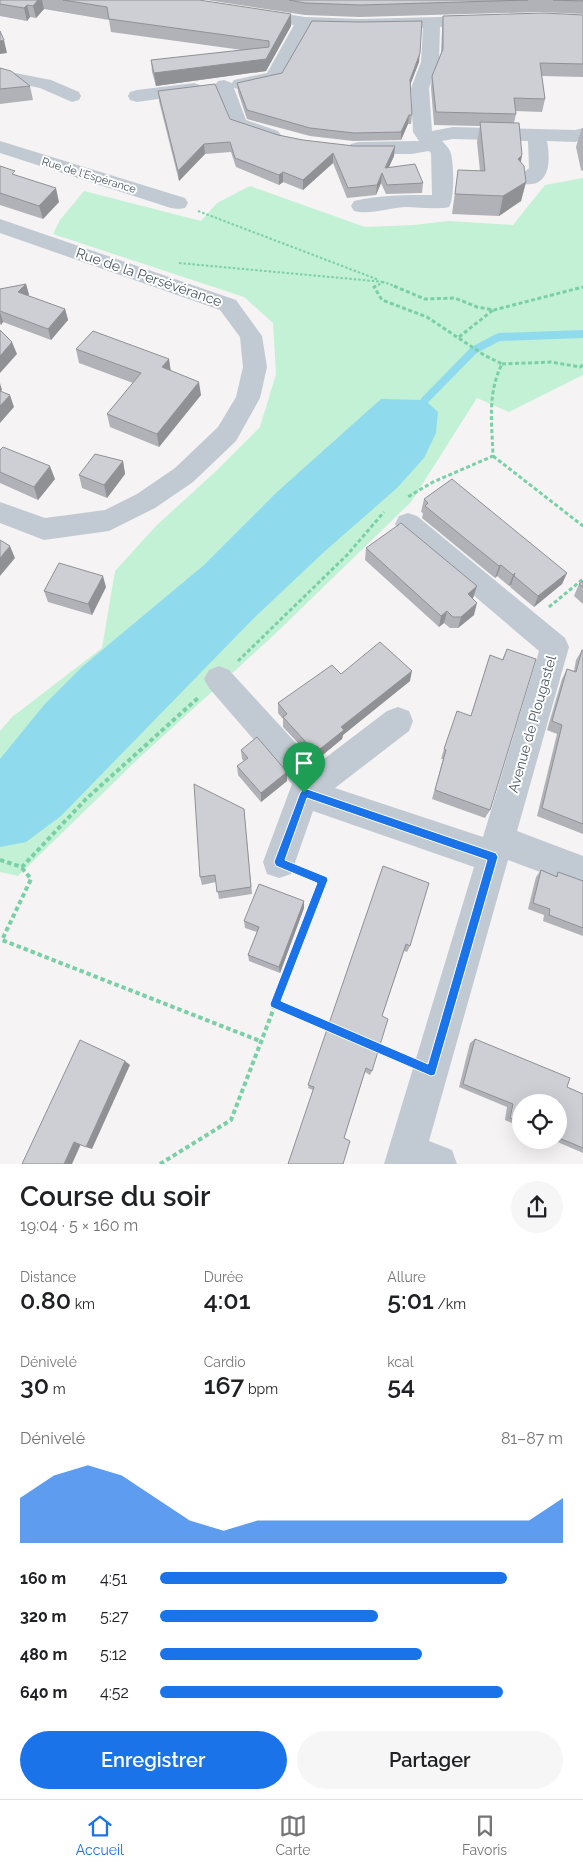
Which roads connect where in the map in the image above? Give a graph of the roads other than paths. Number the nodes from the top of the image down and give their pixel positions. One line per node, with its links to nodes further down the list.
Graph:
1 (241, 12): 3 (street)
2 (493, 20): 4 (street)
3 (305, 22): 4 (street); 6 (street)
4 (432, 22): 12 (street)
5 (0, 75): 7 (street)
6 (224, 85): 8 (street); 11 (street)
7 (72, 96)
8 (137, 96)
9 (583, 134): 10 (street)
10 (537, 135): 12 (street); 15 (street)
11 (287, 139)
12 (431, 141): 14 (street); 17 (street)
13 (0, 147): 16 (street, Rue de l'Espérance)
14 (343, 147)
15 (526, 179)
16 (178, 203)
17 (360, 206)
18 (0, 226): 20 (street, Rue de la Persévérance)
19 (399, 511): 24 (street, Avenue de Plougastel)
20 (0, 512)
21 (219, 679): 23 (street)
22 (398, 721): 23 (street)
23 (309, 789): 24 (street); 25 (street)
24 (496, 848): 26 (street); 27 (street)
25 (279, 862)
26 (583, 872)
27 (416, 1160)

